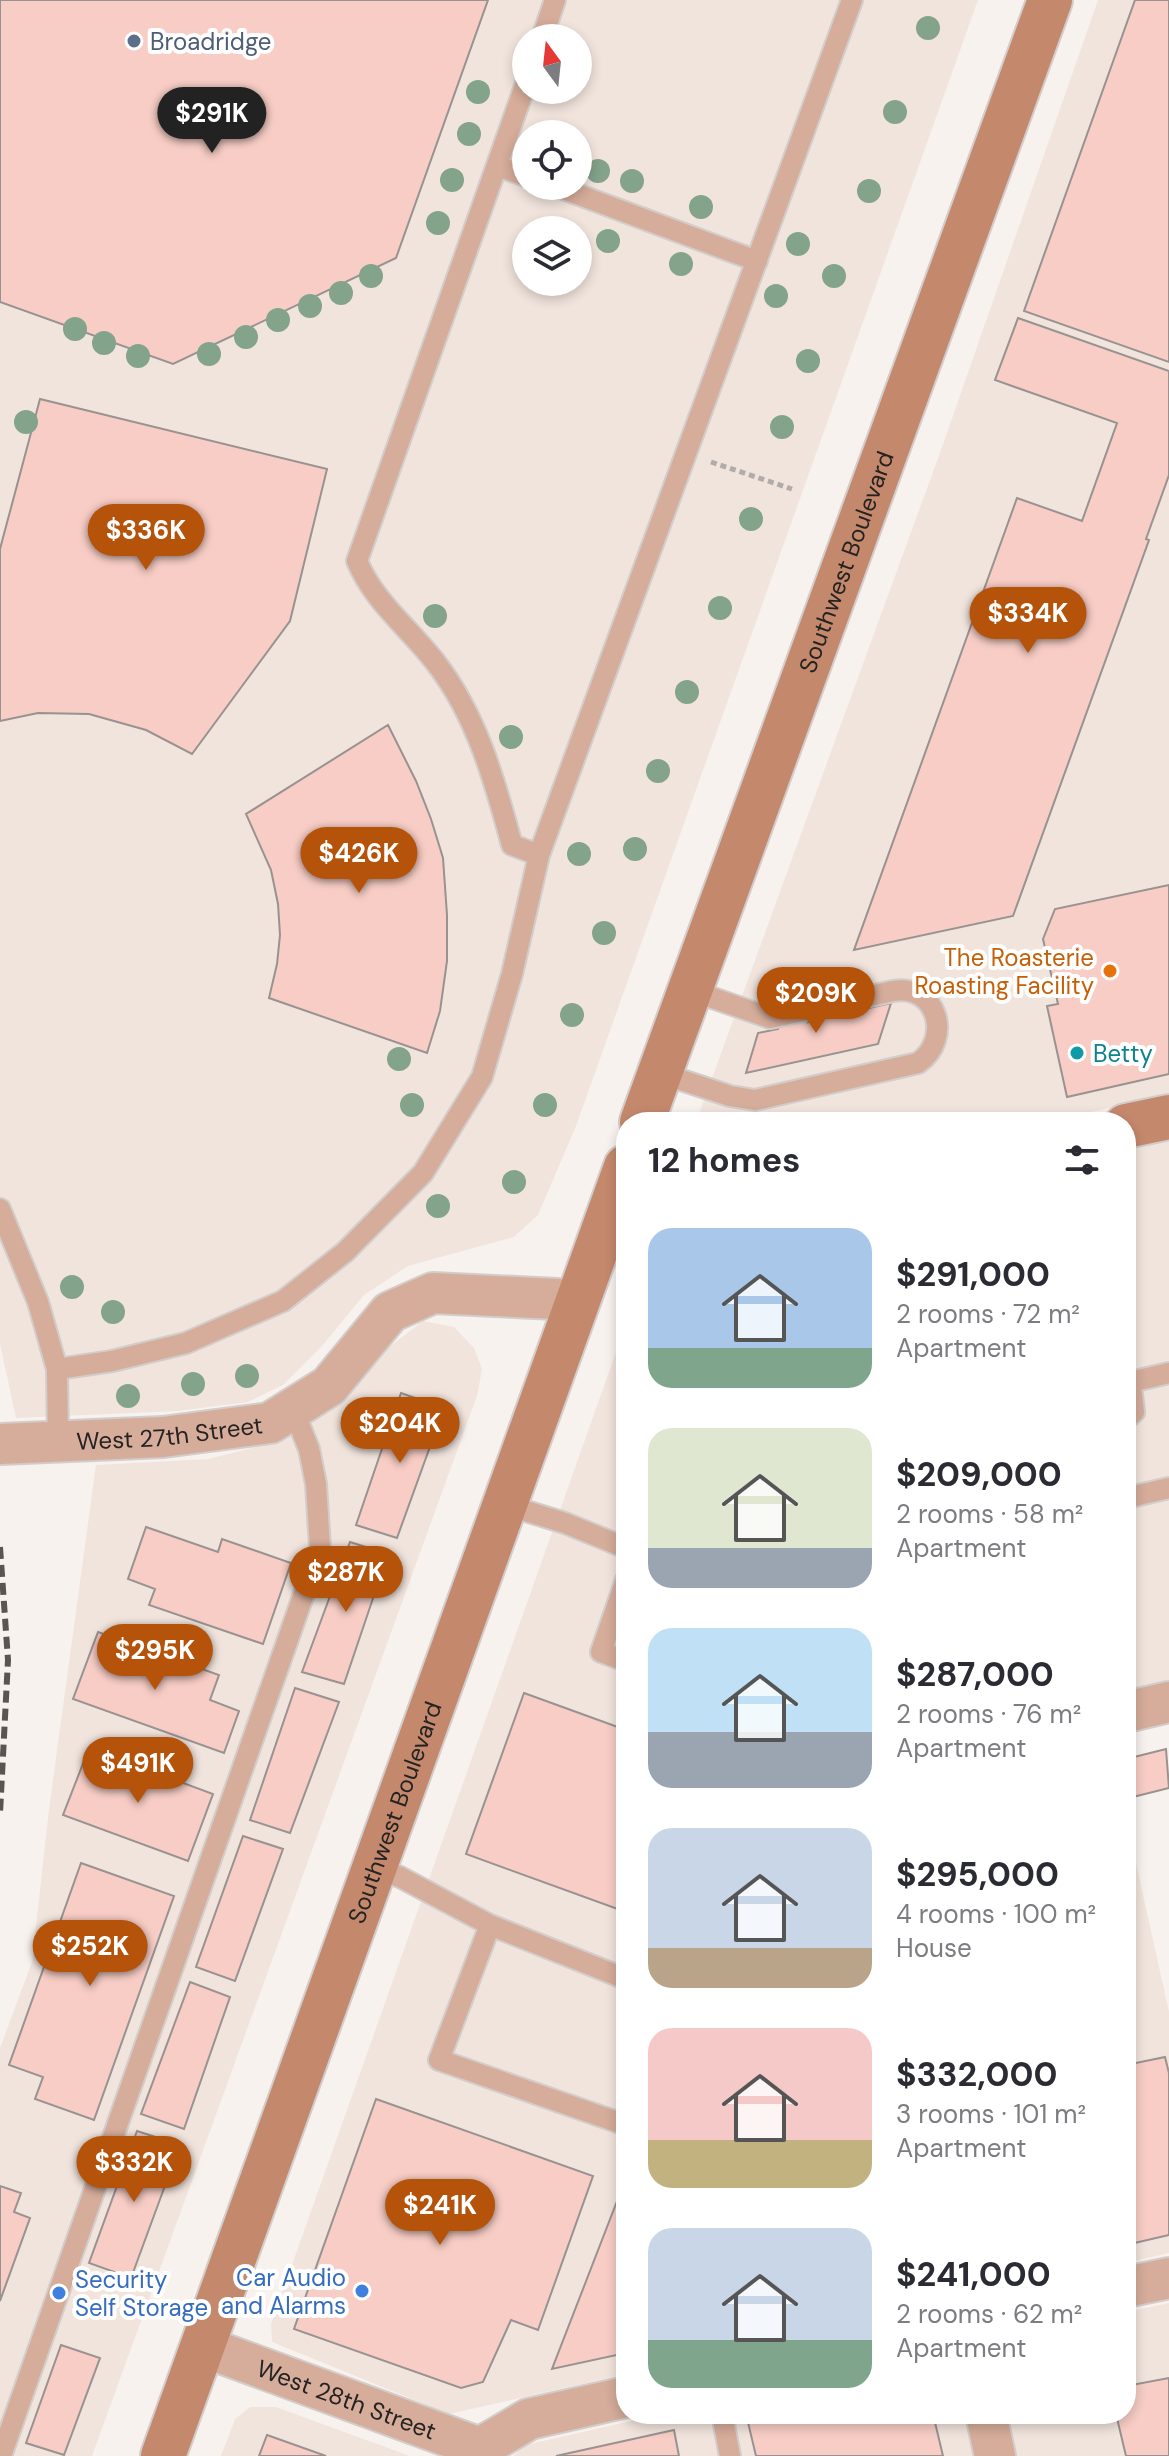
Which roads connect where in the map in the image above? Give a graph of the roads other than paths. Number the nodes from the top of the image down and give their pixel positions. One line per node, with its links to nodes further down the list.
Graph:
1 (555, 0): 4 (lane)
2 (852, 0): 9 (lane)
3 (1050, 0): 11 (main road, Southwest Boulevard)
4 (547, 24)
5 (519, 104): 6 (lane)
6 (497, 166): 7 (lane); 10 (lane)
7 (512, 171)
8 (592, 200): 9 (lane)
9 (757, 261): 10 (lane)
10 (539, 855): 19 (lane)
11 (690, 990): 12 (main road, Southwest Boulevard); 12 (lane)
12 (660, 1073): 13 (main road, Southwest Boulevard)
13 (646, 1112)
14 (1169, 1117): 15 (main road)
15 (1136, 1124)
16 (0, 1209): 19 (lane)
17 (614, 1232): 18 (main road, Southwest Boulevard)
18 (577, 1300): 22 (street, West 27th Street); 27 (main road, Southwest Boulevard)
19 (57, 1369): 23 (lane)
20 (1169, 1373): 21 (lane)
21 (1136, 1381)
22 (293, 1409): 23 (street, West 27th Street); 44 (lane)
23 (58, 1441): 24 (street, West 27th Street)
24 (0, 1444)
25 (1169, 1488): 26 (lane)
26 (1136, 1496)
27 (503, 1504): 28 (lane); 33 (main road, Southwest Boulevard)
28 (616, 1544)
29 (616, 1609): 30 (lane)
30 (616, 1657)
31 (1169, 1702): 32 (street)
32 (1136, 1710)
33 (373, 1867): 34 (lane); 39 (main road, Southwest Boulevard)
34 (490, 1925): 35 (lane); 36 (lane)
35 (616, 1975)
36 (616, 2122)
37 (1169, 2278): 38 (street)
38 (1136, 2285)
39 (202, 2346): 43 (street, West 28th Street); 45 (main road, Southwest Boulevard)
40 (616, 2399): 43 (street, West 28th Street)
41 (724, 2424): 46 (lane)
42 (988, 2424): 47 (street)
43 (480, 2452)
44 (1, 2456)
45 (163, 2456)
46 (730, 2456)
47 (995, 2456)

